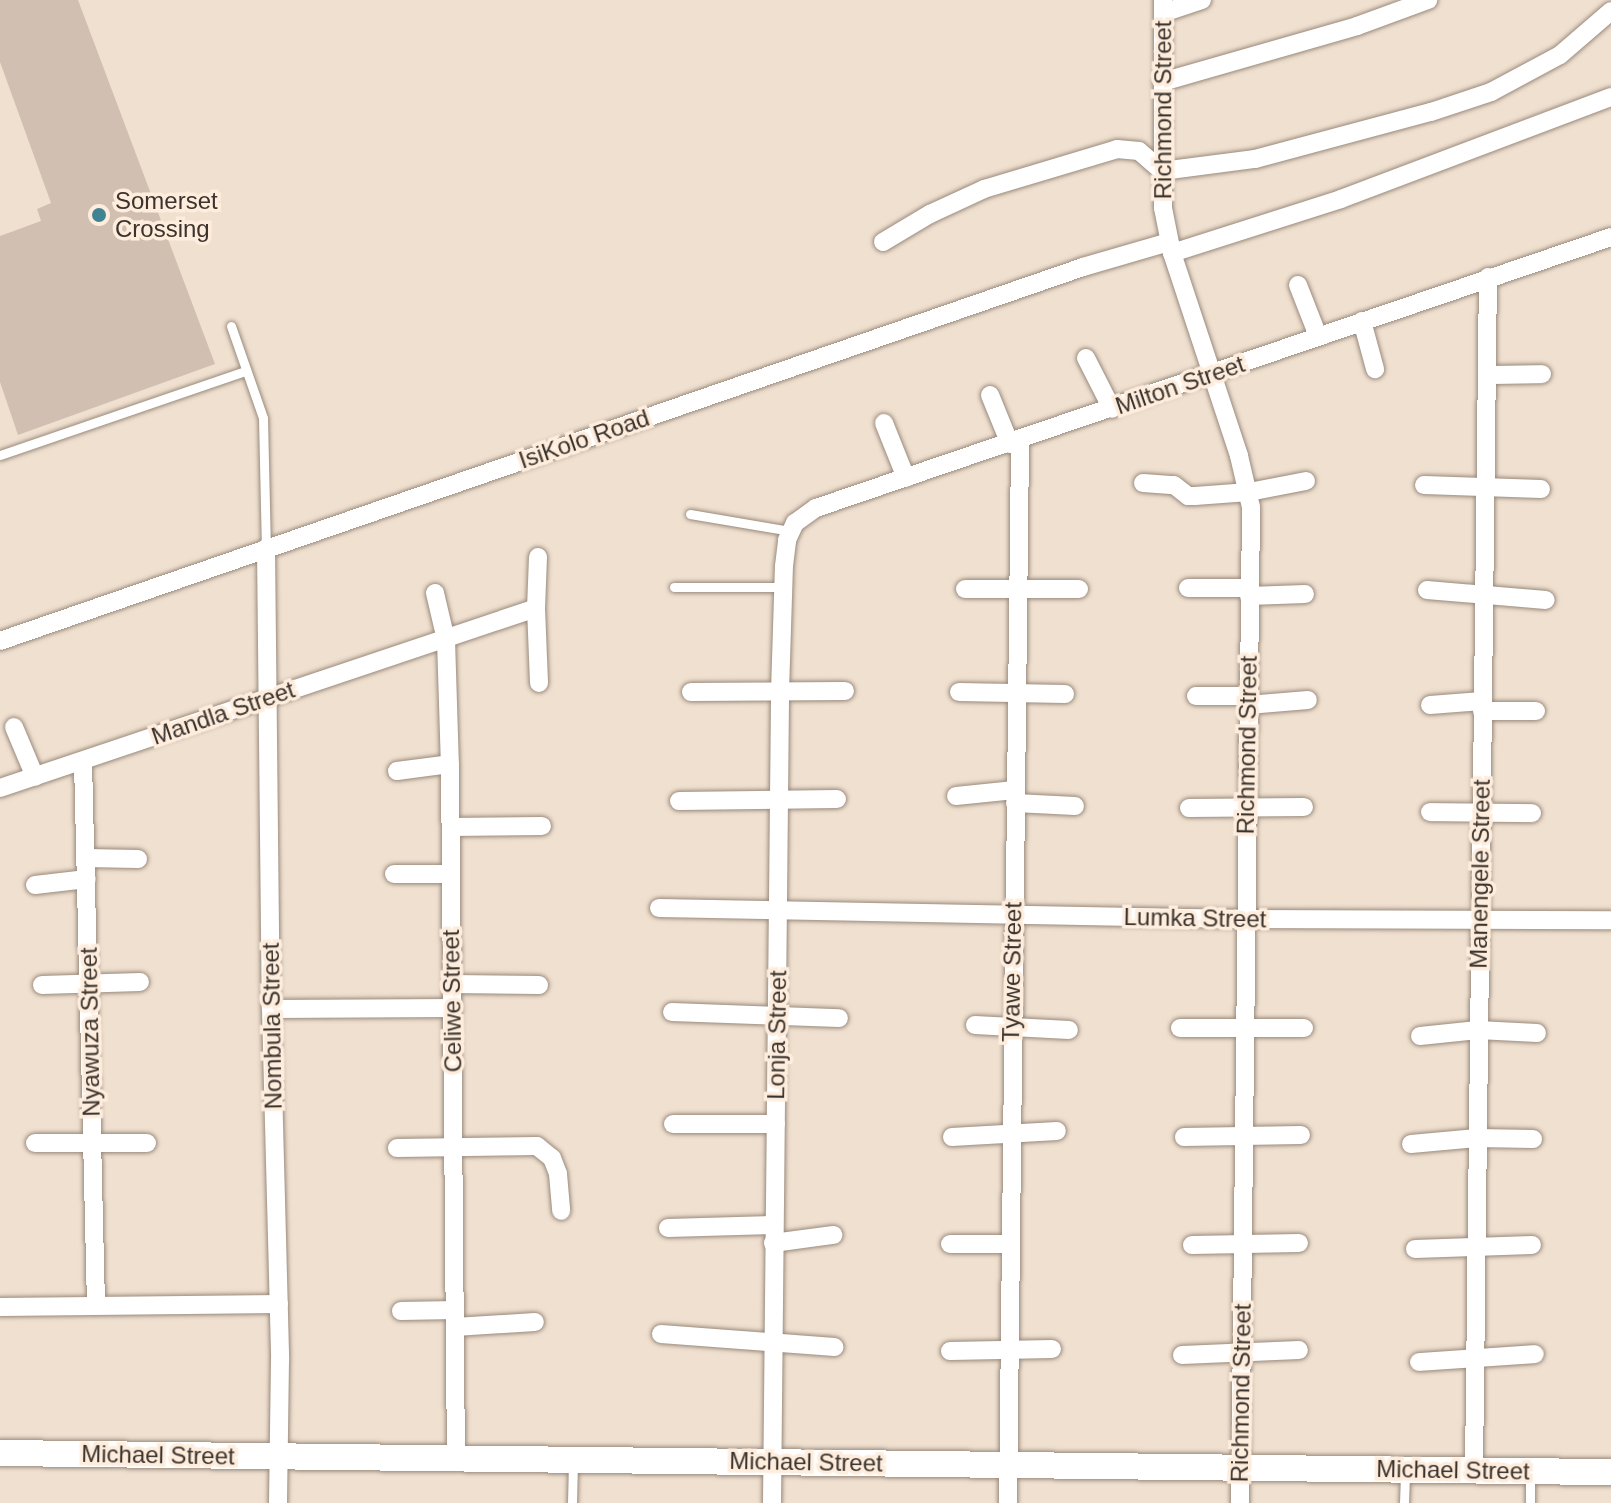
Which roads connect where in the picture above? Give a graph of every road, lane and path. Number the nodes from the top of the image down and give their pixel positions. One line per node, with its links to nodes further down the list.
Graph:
1 (1202, 0): 3 (street)
2 (1428, 0): 5 (street)
3 (1163, 7): 5 (street, Richmond Street)
4 (1611, 11): 7 (street)
5 (1162, 82): 7 (street, Richmond Street)
6 (1611, 97): 10 (street, IsiKolo Road)
7 (1162, 171): 9 (street); 10 (street, Richmond Street)
8 (1611, 237): 11 (street, Milton Street)
9 (883, 242)
10 (1171, 247): 19 (street, Richmond Street); 36 (street, IsiKolo Road)
11 (1488, 277): 13 (street, Milton Street); 21 (street, Manengele Street)
12 (1298, 285): 15 (street)
13 (1362, 321): 15 (street, Milton Street); 17 (street)
14 (231, 326): 18 (lane)
15 (1318, 336): 19 (street, Milton Street)
16 (1086, 358): 23 (street)
17 (1375, 369)
18 (246, 371): 26 (lane); 36 (lane)
19 (1211, 374): 23 (street, Milton Street); 33 (street, Richmond Street)
20 (1542, 374): 21 (street)
21 (1487, 375): 31 (street, Manengele Street)
22 (990, 395): 25 (street)
23 (1112, 409): 25 (street, Milton Street)
24 (884, 423): 27 (street)
25 (1015, 443): 27 (street, Milton Street); 43 (street, Tyawe Street)
26 (0, 455)
27 (906, 478): 35 (street, Milton Street)
28 (1306, 481): 33 (street)
29 (1143, 483): 33 (street)
30 (1424, 485): 31 (street)
31 (1485, 486): 32 (street); 47 (street, Manengele Street)
32 (1541, 489)
33 (1249, 492): 45 (street, Richmond Street)
34 (690, 514): 35 (lane)
35 (790, 531): 39 (street, Lonja Street)
36 (266, 548): 52 (street, IsiKolo Road); 61 (street, Nombula Street)
37 (538, 557): 50 (street)
38 (674, 587): 39 (lane)
39 (783, 587): 56 (street, Lonja Street)
40 (1188, 588): 45 (street)
41 (965, 589): 43 (street)
42 (1079, 589): 43 (street)
43 (1018, 590): 58 (street, Tyawe Street)
44 (1427, 590): 47 (street)
45 (1249, 592): 48 (street); 62 (street, Richmond Street)
46 (435, 593): 51 (street, Celiwe Street)
47 (1484, 593): 49 (street); 65 (street, Manengele Street)
48 (1305, 594)
49 (1546, 600)
50 (536, 608): 51 (street); 53 (street)
51 (446, 640): 61 (street, Mandla Street); 69 (street, Celiwe Street)
52 (0, 641)
53 (539, 683)
54 (845, 691): 56 (street)
55 (691, 692): 56 (street)
56 (780, 692): 77 (street, Lonja Street)
57 (959, 692): 58 (street)
58 (1016, 693): 59 (street); 74 (street, Tyawe Street)
59 (1065, 694)
60 (1196, 696): 62 (street)
61 (268, 697): 68 (street, Mandla Street); 105 (street, Nombula Street)
62 (1248, 700): 63 (street); 81 (street, Richmond Street)
63 (1308, 700)
64 (1430, 705): 65 (street)
65 (1482, 706): 66 (street); 83 (street, Manengele Street)
66 (1536, 711)
67 (14, 727): 71 (street)
68 (83, 761): 71 (street, Mandla Street); 87 (street, Nyawuza Street)
69 (450, 764): 70 (street); 86 (street, Celiwe Street)
70 (397, 771)
71 (35, 777): 72 (street, Mandla Street)
72 (0, 788)
73 (956, 796): 74 (street)
74 (1015, 796): 78 (street); 95 (street, Tyawe Street)
75 (837, 799): 77 (street)
76 (679, 801): 77 (street)
77 (778, 801): 94 (street, Lonja Street)
78 (1075, 806)
79 (1304, 807): 81 (street)
80 (1189, 808): 81 (street)
81 (1247, 809): 97 (street, Richmond Street)
82 (1430, 812): 83 (street)
83 (1481, 812): 84 (street); 96 (street, Manengele Street)
84 (1532, 813)
85 (542, 826): 86 (street)
86 (451, 827): 90 (street, Celiwe Street)
87 (86, 858): 88 (street); 91 (street, Nyawuza Street)
88 (138, 859)
89 (394, 874): 90 (street)
90 (451, 874): 100 (street, Celiwe Street)
91 (87, 879): 92 (street); 103 (street, Nyawuza Street)
92 (35, 885)
93 (659, 908): 94 (street, Lumka Street)
94 (779, 910): 95 (street, Lumka Street); 107 (street, Lonja Street)
95 (1013, 915): 97 (street, Lumka Street); 110 (street, Tyawe Street)
96 (1479, 918): 97 (street, Lumka Street); 98 (street, Lumka Street); 115 (street, Manengele Street)
97 (1245, 919): 113 (street, Richmond Street)
98 (1611, 920)
99 (140, 982): 103 (street)
100 (452, 984): 102 (street); 104 (street, Celiwe Street)
101 (42, 985): 103 (street)
102 (539, 985)
103 (89, 986): 128 (street, Nyawuza Street)
104 (453, 1008): 105 (street); 132 (street, Celiwe Street)
105 (271, 1009): 147 (street, Nombula Street)
106 (672, 1012): 107 (street)
107 (777, 1016): 108 (street); 119 (street, Lonja Street)
108 (839, 1018)
109 (975, 1025): 110 (street)
110 (1012, 1026): 114 (street); 121 (street, Tyawe Street)
111 (1180, 1028): 113 (street)
112 (1304, 1028): 113 (street)
113 (1244, 1029): 123 (street, Richmond Street)
114 (1069, 1030)
115 (1478, 1030): 116 (street); 117 (street); 126 (street, Manengele Street)
116 (1537, 1033)
117 (1420, 1036)
118 (673, 1124): 119 (street)
119 (776, 1124): 136 (street, Lonja Street)
120 (1057, 1131): 121 (street)
121 (1011, 1134): 124 (street); 140 (street, Tyawe Street)
122 (1301, 1135): 123 (street)
123 (1243, 1136): 125 (street); 144 (street, Richmond Street)
124 (952, 1137)
125 (1184, 1137)
126 (1477, 1138): 127 (street); 131 (street); 141 (street, Manengele Street)
127 (1533, 1139)
128 (92, 1142): 129 (street); 130 (street); 146 (street, Nyawuza Street)
129 (35, 1143)
130 (147, 1143)
131 (1411, 1144)
132 (454, 1146): 133 (street); 134 (street); 150 (street, Celiwe Street)
133 (397, 1148)
134 (561, 1211)
135 (668, 1228): 136 (street)
136 (773, 1234): 137 (street); 153 (street, Lonja Street)
137 (833, 1235)
138 (1299, 1243): 144 (street)
139 (950, 1244): 140 (street)
140 (1010, 1244): 156 (street, Tyawe Street)
141 (1476, 1244): 143 (street); 145 (street); 162 (street, Manengele Street)
142 (1192, 1245): 144 (street)
143 (1532, 1245)
144 (1242, 1246): 159 (street, Richmond Street)
145 (1415, 1249)
146 (96, 1304): 147 (street); 148 (street)
147 (279, 1304): 165 (street, Nombula Street)
148 (0, 1307)
149 (401, 1311): 150 (street)
150 (455, 1318): 151 (street); 166 (street, Celiwe Street)
151 (535, 1322)
152 (661, 1334): 153 (street)
153 (774, 1342): 154 (street); 168 (street, Lonja Street)
154 (835, 1347)
155 (1052, 1349): 156 (street)
156 (1009, 1350): 158 (street); 169 (street, Tyawe Street)
157 (1299, 1350): 159 (street)
158 (950, 1351)
159 (1241, 1354): 161 (street); 170 (street, Richmond Street)
160 (1535, 1354): 162 (street)
161 (1182, 1355)
162 (1475, 1359): 163 (street); 172 (street, Manengele Street)
163 (1419, 1362)
164 (0, 1453): 165 (street, Michael Street)
165 (277, 1456): 166 (street, Michael Street); 175 (street, Nombula Street)
166 (456, 1459): 167 (street, Michael Street)
167 (574, 1460): 168 (street, Michael Street); 176 (lane)
168 (773, 1461): 169 (street, Michael Street); 177 (street, Lonja Street)
169 (1008, 1464): 170 (street, Michael Street); 178 (street, Tyawe Street)
170 (1241, 1467): 171 (street, Michael Street); 179 (street, Richmond Street)
171 (1405, 1469): 172 (street, Michael Street); 180 (lane)
172 (1474, 1470): 173 (street, Michael Street)
173 (1530, 1471): 174 (street, Michael Street); 181 (lane)
174 (1611, 1472)
175 (278, 1503)
176 (572, 1503)
177 (772, 1503)
178 (1008, 1503)
179 (1240, 1503)
180 (1404, 1503)
181 (1530, 1503)

